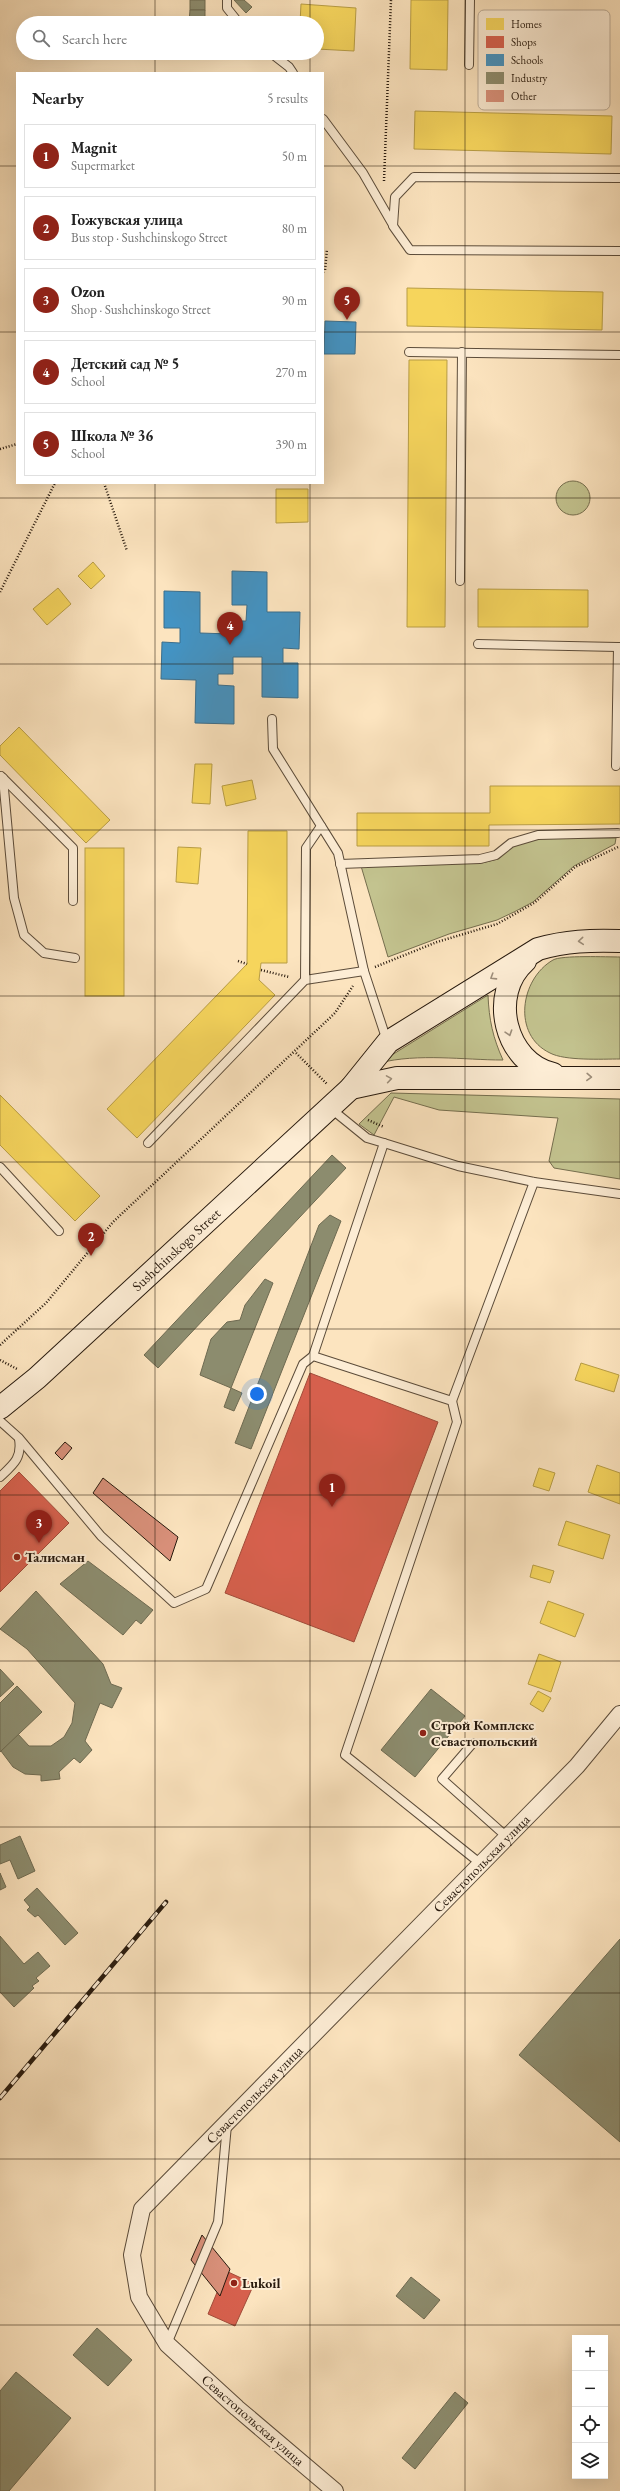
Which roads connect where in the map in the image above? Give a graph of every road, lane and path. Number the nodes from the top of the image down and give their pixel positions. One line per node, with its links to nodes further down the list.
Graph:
1 (227, 0): 4 (lane)
2 (391, 0): 10 (path)
3 (470, 0): 6 (lane)
4 (233, 16)
5 (280, 60): 7 (lane)
6 (469, 65)
7 (292, 72)
8 (324, 120): 11 (lane)
9 (620, 178): 10 (lane)
10 (395, 197): 11 (lane)
11 (393, 226): 13 (lane)
12 (327, 249): 14 (path)
13 (620, 251)
14 (324, 271)
15 (409, 352): 16 (lane)
16 (462, 352): 17 (lane); 23 (lane)
17 (620, 355)
18 (16, 444): 19 (path)
19 (0, 448)
20 (54, 484): 24 (path)
21 (104, 484): 22 (path)
22 (126, 551)
23 (460, 581)
24 (0, 592)
25 (478, 644): 26 (lane)
26 (619, 647): 28 (lane)
27 (272, 719): 30 (lane)
28 (616, 766)
29 (1, 777): 34 (lane); 37 (lane)
30 (321, 826): 33 (lane); 42 (lane)
31 (618, 833): 33 (lane)
32 (620, 846): 41 (path)
33 (340, 864): 41 (lane)
34 (73, 901)
35 (620, 941): 36 (street, one-way to 36)
36 (538, 949): 43 (street, Sushchinskogo Street, one-way to 43); 44 (street, one-way to 44)
37 (75, 958)
38 (238, 961): 39 (path)
39 (247, 964)
40 (261, 970): 42 (path)
41 (364, 971): 42 (lane); 43 (lane); 54 (path)
42 (305, 980): 48 (lane)
43 (388, 1042): 46 (street, Sushchinskogo Street)
44 (566, 1077): 45 (street, one-way to 45); 46 (street, one-way to 44)
45 (620, 1078)
46 (351, 1088): 47 (street, Sushchinskogo Street)
47 (329, 1107): 49 (lane); 57 (street, Sushchinskogo Street)
48 (148, 1143)
49 (384, 1143): 51 (lane); 55 (lane)
50 (1, 1169): 53 (lane)
51 (534, 1182): 52 (lane); 56 (lane)
52 (620, 1194)
53 (59, 1231)
54 (0, 1345)
55 (313, 1356): 56 (lane); 59 (lane)
56 (452, 1401): 64 (lane)
57 (0, 1408)
58 (0, 1421): 59 (lane)
59 (19, 1438): 60 (lane)
60 (0, 1476)
61 (620, 1714): 63 (street, Севастопольская улица)
62 (473, 1743): 63 (lane)
63 (507, 1837): 64 (street, Севастопольская улица)
64 (480, 1864): 65 (street, Севастопольская улица)
65 (228, 2121): 66 (lane); 66 (street, Севастопольская улица)
66 (167, 2344): 67 (street, Севастопольская улица)
67 (334, 2491)

